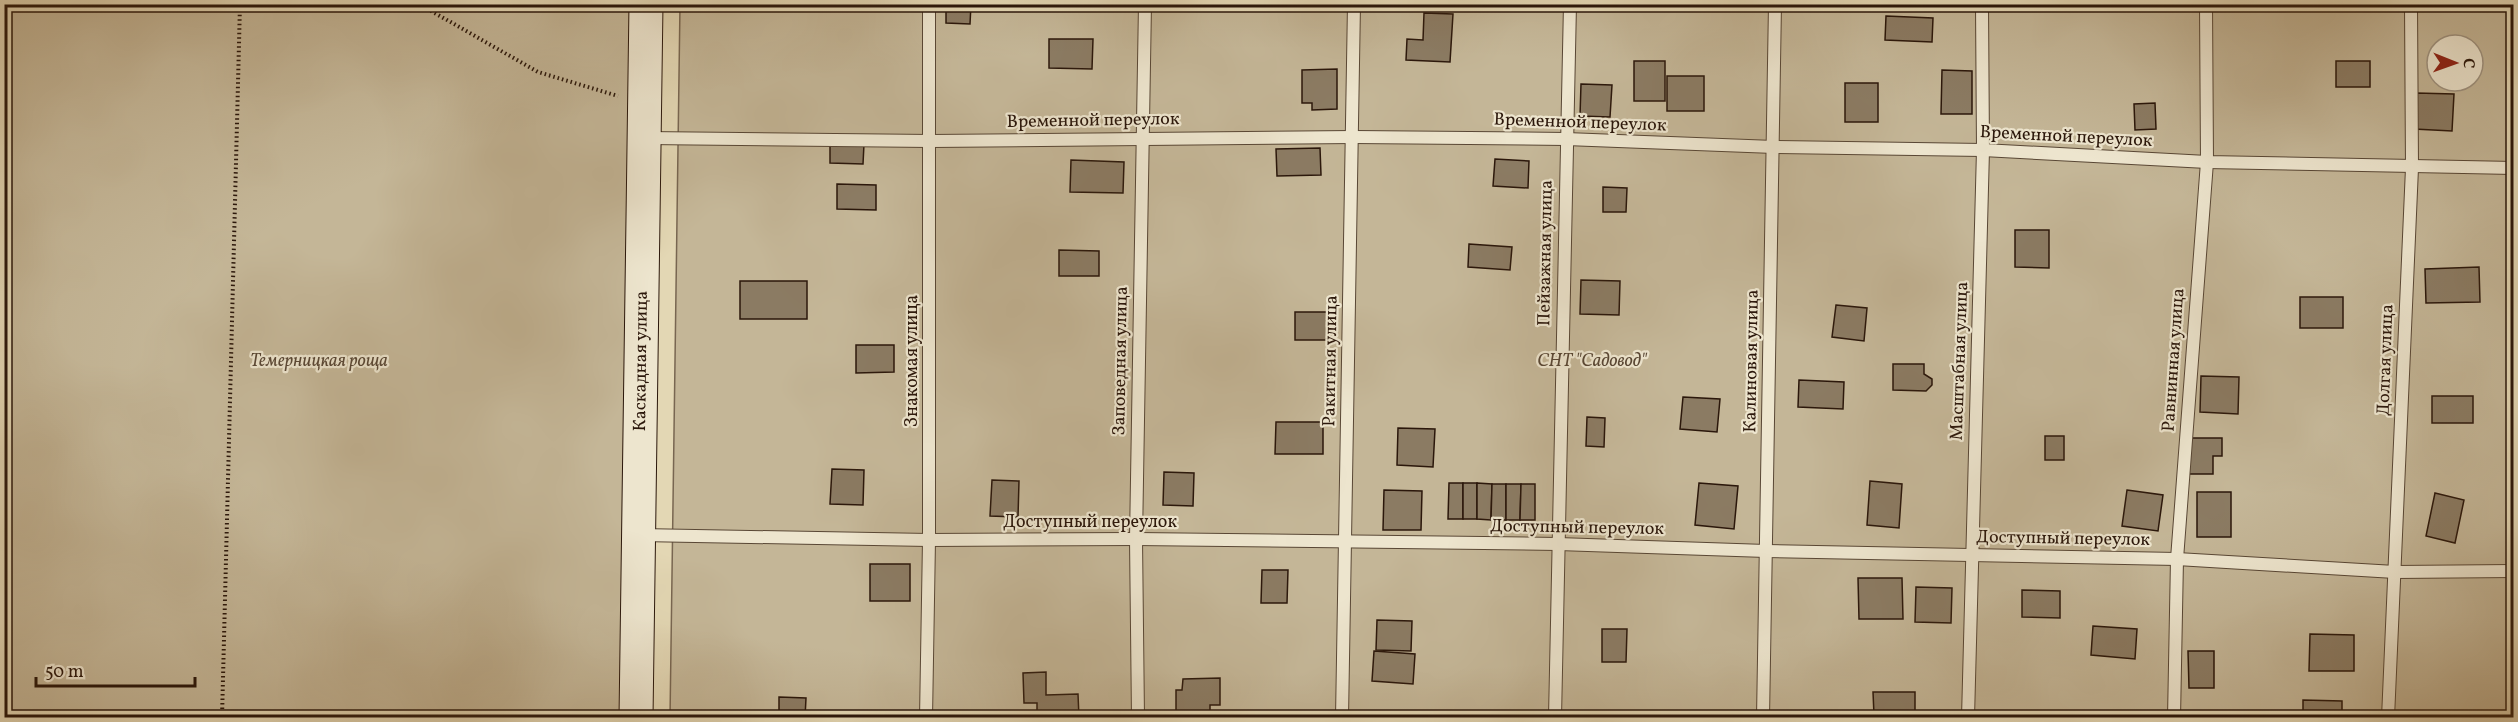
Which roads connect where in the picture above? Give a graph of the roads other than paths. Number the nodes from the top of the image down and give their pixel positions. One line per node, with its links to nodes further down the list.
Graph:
1 (646, 4): 11 (street, Каскадная улица)
2 (929, 4): 14 (lane, Знакомая улица)
3 (1145, 4): 12 (lane, Заповедная улица)
4 (1354, 4): 10 (lane, Ракитная улица)
5 (1570, 4): 13 (lane, Пейзажная улица)
6 (1775, 4): 15 (lane, Калиновая улица)
7 (1982, 4): 16 (lane, Масштабная улица)
8 (2206, 4): 17 (lane, Равнинная улица)
9 (2411, 4): 18 (lane, Долгая улица)
10 (1354, 137): 12 (lane, Временной переулок); 13 (lane, Временной переулок); 23 (lane, Ракитная улица)
11 (645, 138): 14 (lane, Временной переулок); 20 (street, Каскадная улица)
12 (1143, 138): 14 (lane, Временной переулок); 21 (lane, Заповедная улица)
13 (1566, 140): 15 (lane, Временной переулок); 24 (lane, Пейзажная улица)
14 (931, 141): 22 (lane, Знакомая улица)
15 (1774, 147): 16 (lane, Временной переулок); 25 (lane, Калиновая улица)
16 (1983, 150): 17 (lane, Временной переулок); 26 (lane, Масштабная улица)
17 (2207, 162): 18 (lane, Временной переулок); 27 (lane, Равнинная улица)
18 (2412, 168): 19 (lane, Временной переулок); 29 (lane, Долгая улица)
19 (2514, 168)
20 (639, 535): 22 (lane, Доступный переулок); 30 (street, Каскадная улица)
21 (1136, 539): 22 (lane, Доступный переулок); 23 (lane, Доступный переулок); 32 (lane, Заповедная улица)
22 (929, 540): 31 (lane, Знакомая улица)
23 (1345, 542): 24 (lane, Доступный переулок); 33 (lane, Ракитная улица)
24 (1557, 544): 25 (lane, Доступный переулок); 34 (lane, Пейзажная улица)
25 (1766, 551): 26 (lane, Доступный переулок); 35 (lane, Калиновая улица)
26 (1973, 555): 27 (lane, Доступный переулок); 36 (lane, Масштабная улица)
27 (2177, 559): 29 (lane, Доступный переулок); 37 (lane, Равнинная улица)
28 (2514, 571): 29 (lane, Доступный переулок)
29 (2395, 572): 38 (lane, Долгая улица)
30 (636, 717)
31 (926, 717)
32 (1138, 717)
33 (1342, 717)
34 (1555, 717)
35 (1763, 717)
36 (1968, 717)
37 (2174, 717)
38 (2388, 717)

